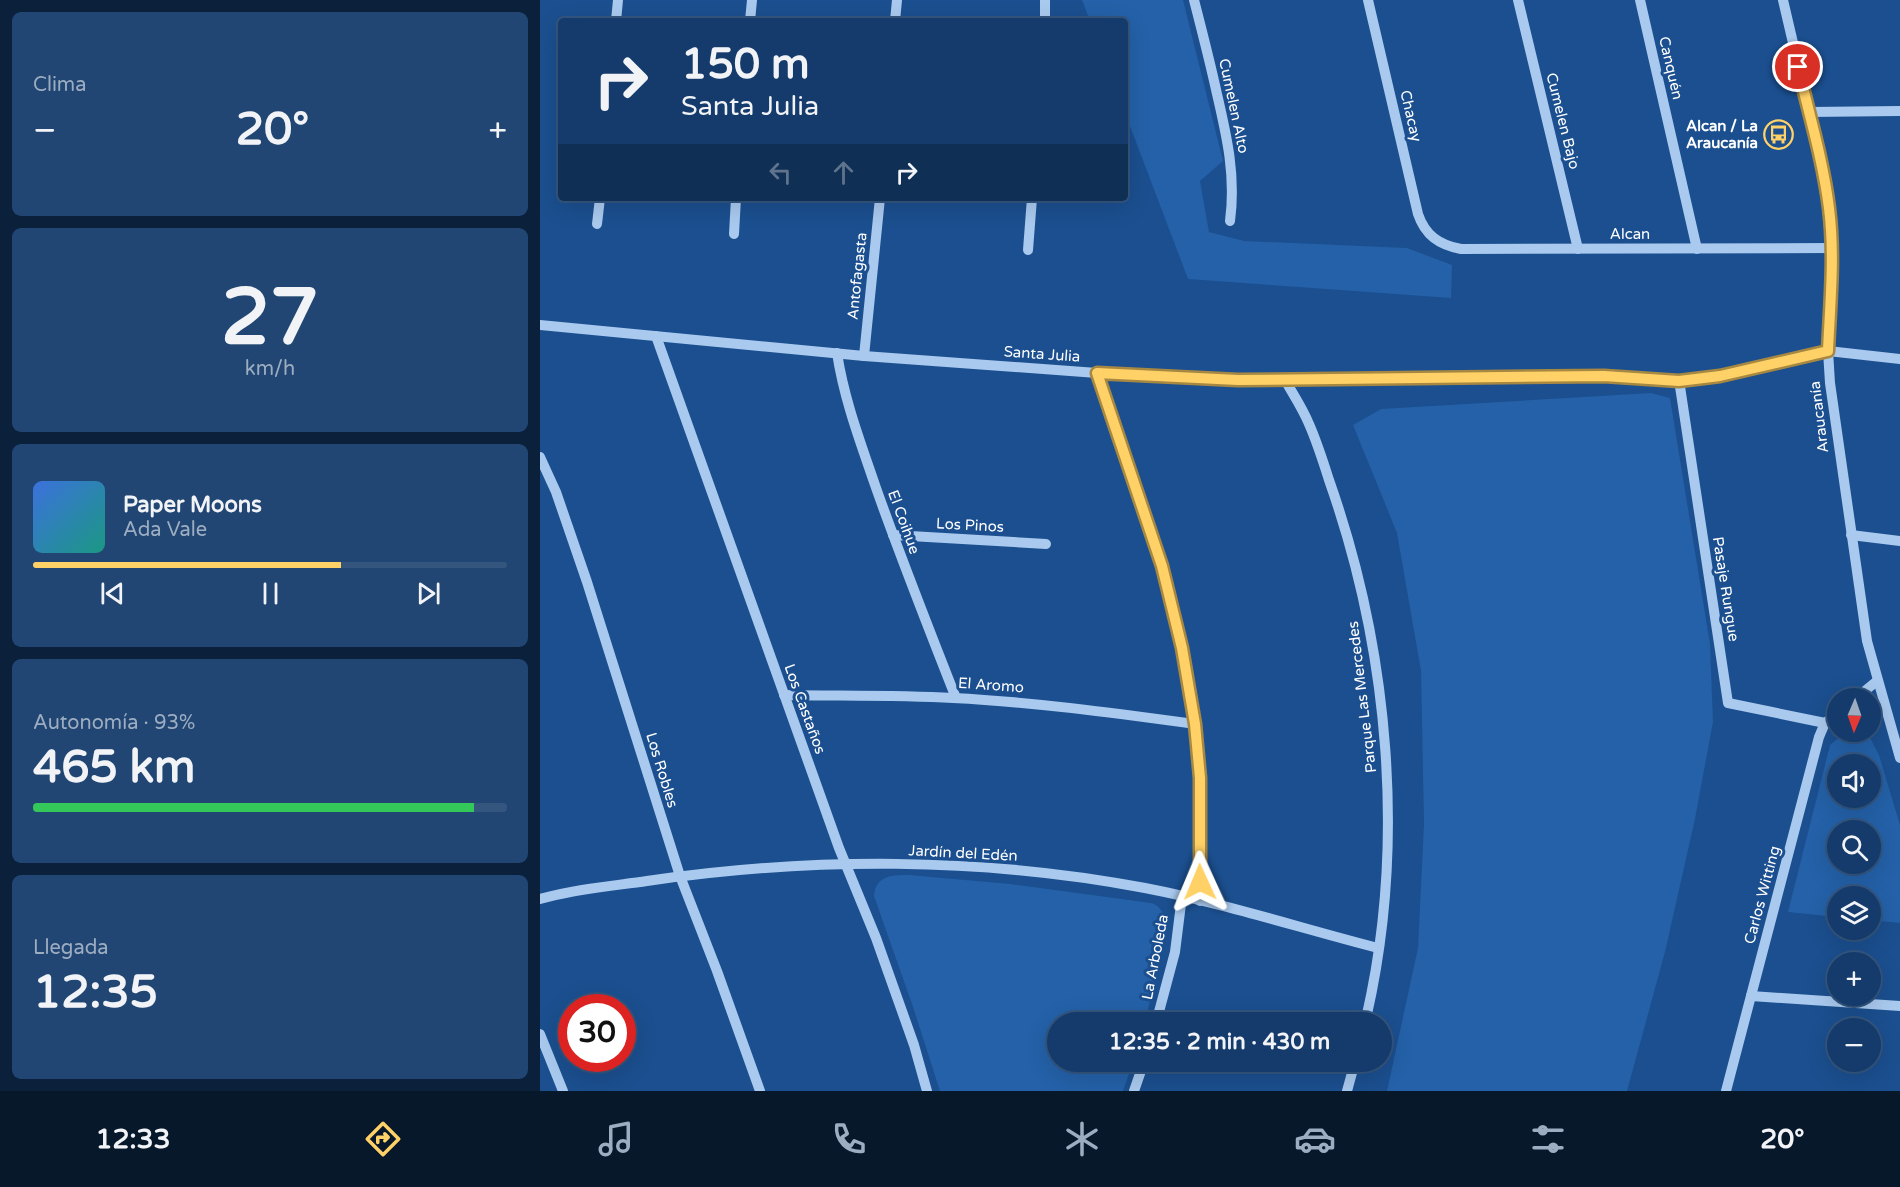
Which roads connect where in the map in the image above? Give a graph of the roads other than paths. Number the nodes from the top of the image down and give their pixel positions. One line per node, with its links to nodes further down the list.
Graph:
1 (618, 0): 10 (street)
2 (752, 0): 11 (street)
3 (897, 0): 12 (street)
4 (1046, 0): 13 (street)
5 (1194, 0): 20 (street, Cumelen Alto)
6 (1368, 0): 23 (street, Chacay)
7 (1518, 0): 25 (street, Cumelen Bajo)
8 (1640, 0): 26 (street, Canquén)
9 (1783, 0): 15 (street, Araucanía)
10 (616, 18)
11 (750, 18)
12 (896, 18)
13 (1045, 18)
14 (1900, 111): 15 (street)
15 (1809, 112): 24 (street, Araucanía)
16 (600, 201): 21 (street)
17 (736, 201): 22 (street)
18 (880, 201): 32 (street, Antofagasta)
19 (1032, 201): 27 (street)
20 (1230, 221)
21 (597, 224)
22 (734, 234)
23 (1431, 236): 25 (street, Alcan)
24 (1832, 248): 26 (street, Alcan); 30 (street, Araucanía)
25 (1578, 249): 26 (street, Alcan)
26 (1697, 249)
27 (1028, 250)
28 (540, 325): 29 (street, Santa Julia)
29 (656, 336): 31 (street, Santa Julia); 44 (street, Los Castaños)
30 (1828, 351): 33 (street, Santa Julia); 36 (street, Santa Julia); 39 (street, Araucanía)
31 (837, 353): 32 (street, Santa Julia); 38 (street, El Coihue)
32 (864, 356): 34 (street, Santa Julia)
33 (1900, 359)
34 (1097, 373): 35 (street, Santa Julia); 47 (street)
35 (1285, 380): 36 (street, Santa Julia); 55 (street, Parque Las Mercedes)
36 (1679, 381): 46 (street, Pasaje Rungue)
37 (540, 457): 51 (street, Los Robles)
38 (892, 536): 41 (street, Los Pinos); 45 (street, El Coihue)
39 (1851, 536): 40 (street); 42 (street, Araucanía)
40 (1900, 541)
41 (1046, 544)
42 (1876, 681): 43 (street); 48 (street, Araucanía)
43 (1868, 688)
44 (784, 695): 45 (street, El Aromo); 50 (street, Los Castaños)
45 (956, 698): 47 (street, El Aromo)
46 (1825, 723): 56 (street, Carlos Witting)
47 (1195, 724): 54 (street)
48 (1897, 735): 49 (street, Araucanía)
49 (1900, 758)
50 (847, 865): 51 (street, Jardín del Edén); 52 (street, Jardín del Edén); 65 (street, Los Castaños)
51 (680, 876): 53 (street, Jardín del Edén); 64 (street, Los Robles)
52 (1182, 896): 54 (street, Jardín del Edén); 58 (street, La Arboleda)
53 (540, 899)
54 (1200, 902): 55 (street, Jardín del Edén)
55 (1378, 948): 59 (street, Parque Las Mercedes)
56 (1751, 996): 57 (street); 68 (street, Carlos Witting)
57 (1900, 1006)
58 (1159, 1012)
59 (1367, 1012)
60 (540, 1035): 63 (street)
61 (1141, 1072): 66 (street)
62 (1352, 1072): 67 (street)
63 (563, 1091)
64 (760, 1091)
65 (927, 1091)
66 (1134, 1091)
67 (1347, 1091)
68 (1726, 1091)

